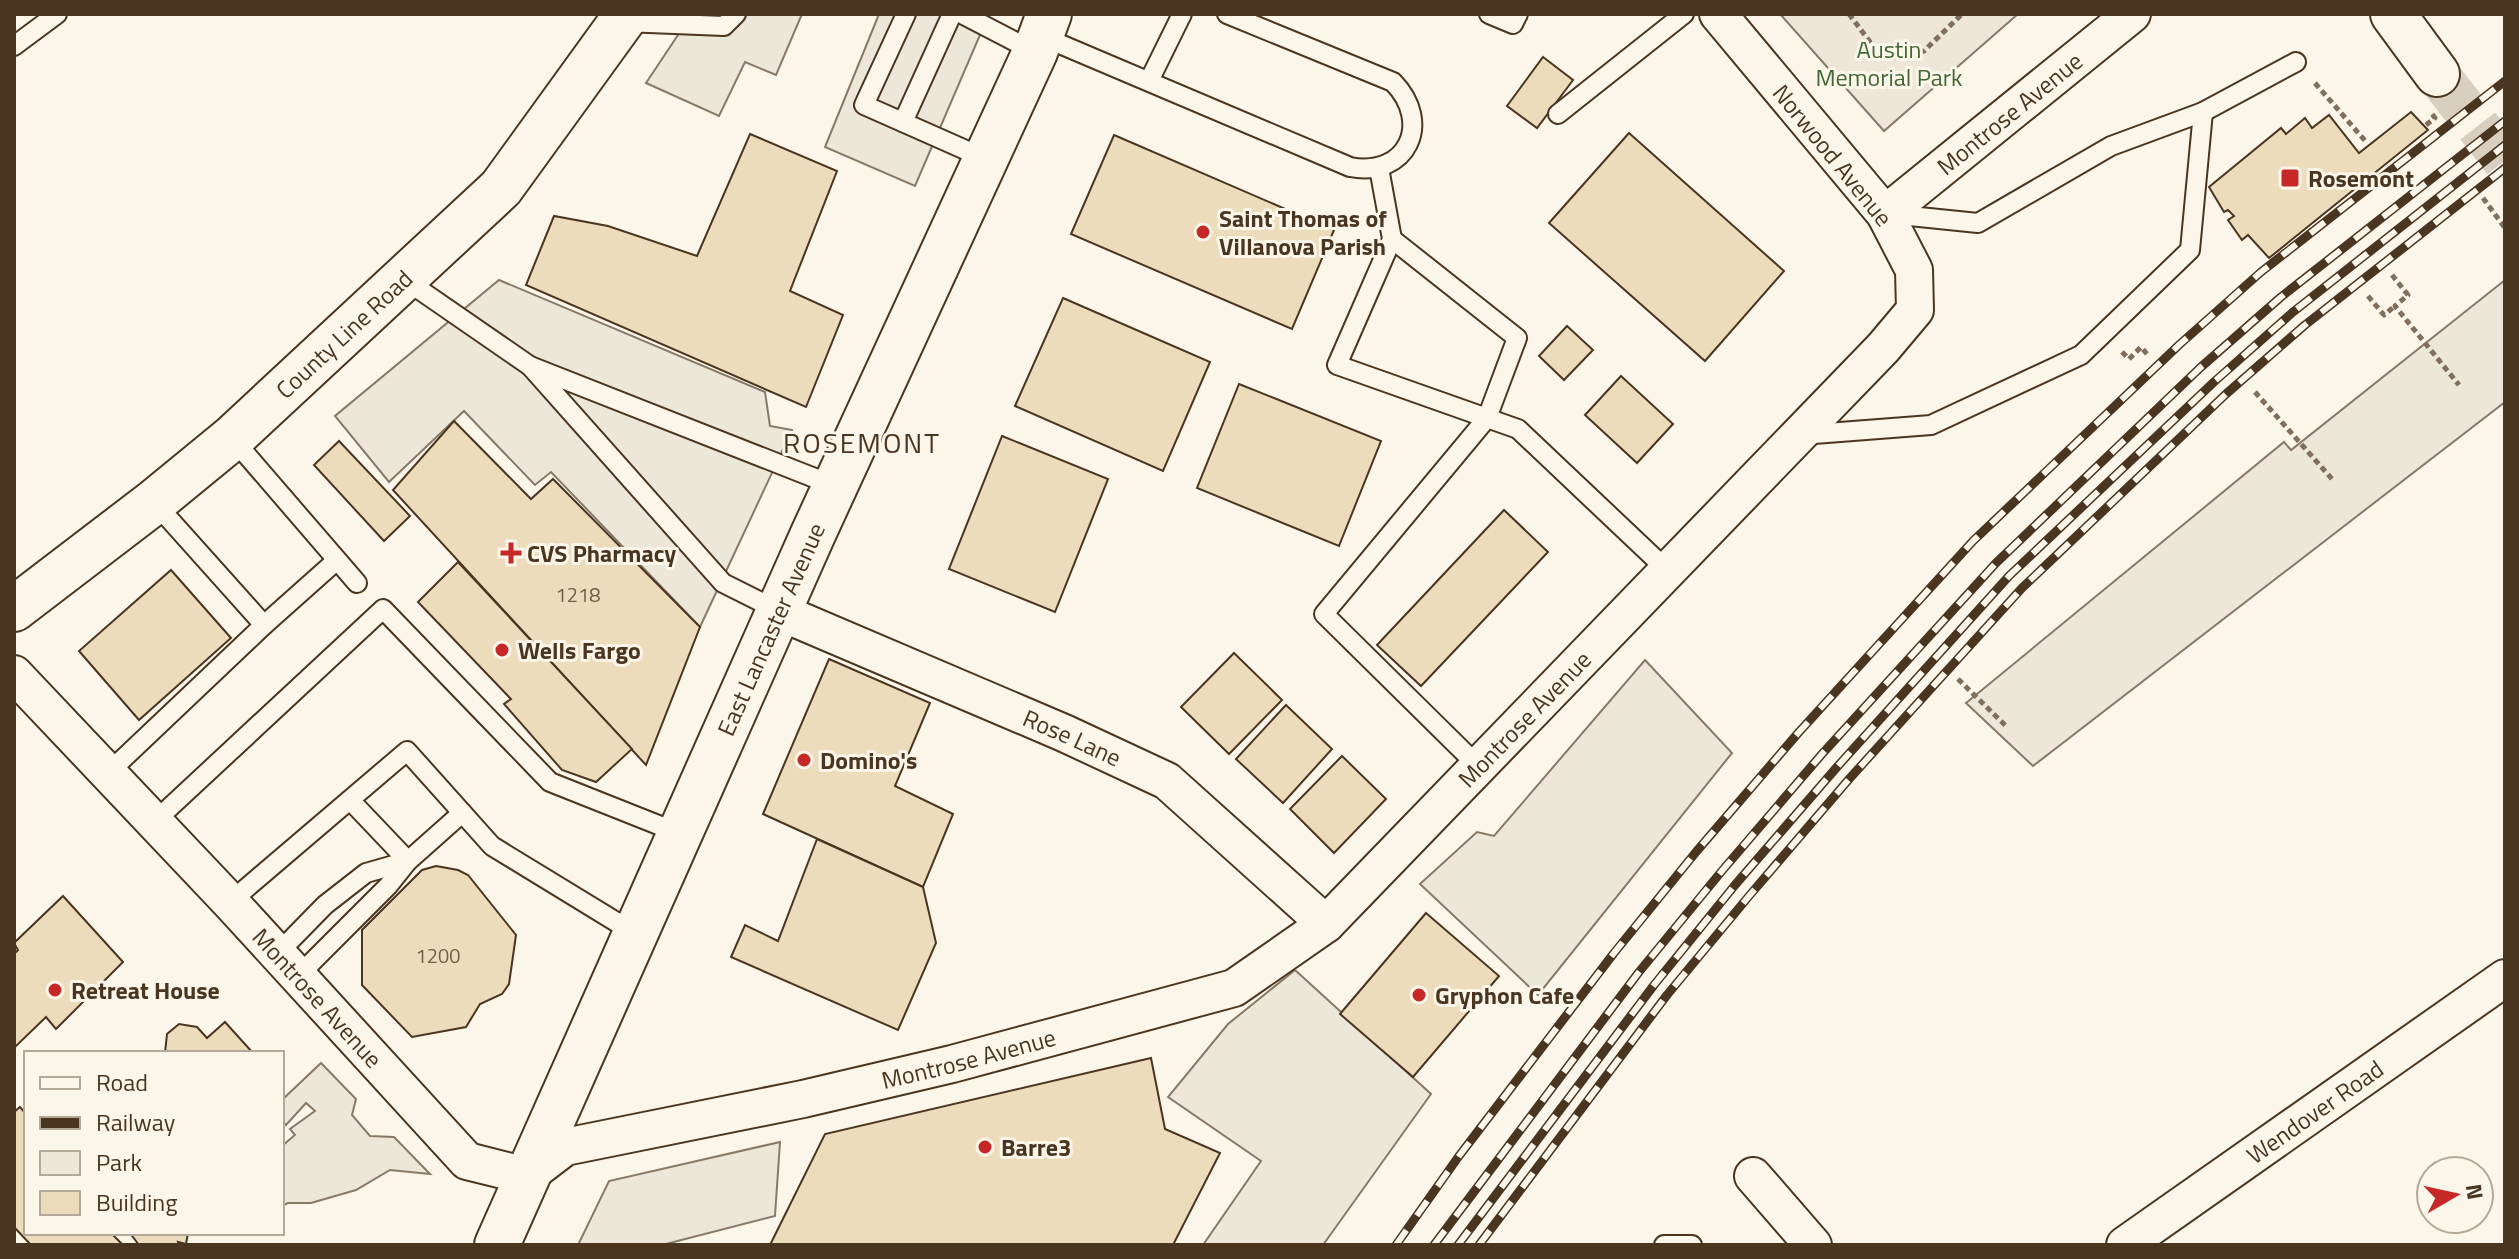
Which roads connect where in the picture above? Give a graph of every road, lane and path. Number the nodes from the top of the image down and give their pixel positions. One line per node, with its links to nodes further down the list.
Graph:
1 (57, 14): 18 (lane)
2 (736, 14): 16 (lane)
3 (906, 14): 25 (lane)
4 (952, 14): 25 (lane)
5 (962, 14): 17 (lane)
6 (1182, 14): 21 (lane)
7 (1227, 14): 29 (lane)
8 (1489, 14): 9 (lane)
9 (1518, 14)
10 (1684, 14): 23 (lane)
11 (1718, 14): 31 (street, Norwood Avenue)
12 (1849, 14): 13 (path)
13 (1962, 14)
14 (2132, 14): 31 (street, Montrose Avenue)
15 (2393, 14): 20 (main road)
16 (624, 18): 35 (main road, County Line Road)
17 (1041, 34): 21 (lane); 28 (main road, East Lancaster Avenue)
18 (14, 46)
19 (2296, 62): 22 (lane); 27 (path)
20 (2437, 74)
21 (1149, 81): 29 (lane)
22 (2203, 112): 31 (lane); 45 (lane)
23 (1558, 114)
24 (2435, 118): 26 (path)
25 (903, 122): 28 (lane)
26 (2426, 125)
27 (2367, 143)
28 (986, 159): 48 (main road, East Lancaster Avenue)
29 (1379, 168): 33 (lane)
30 (2483, 198): 32 (path)
31 (1885, 214): 38 (street, Norwood Avenue)
32 (2505, 228)
33 (1392, 239): 44 (lane); 44 (lane)
34 (2392, 275): 37 (path)
35 (403, 279): 41 (lane); 46 (main road, County Line Road)
36 (2368, 296): 37 (path)
37 (2395, 306): 42 (path)
38 (1883, 348): 45 (street, Montrose Avenue)
39 (2147, 354): 40 (path)
40 (2129, 359)
41 (530, 366): 48 (lane); 54 (lane)
42 (2459, 385)
43 (2255, 392): 47 (path)
44 (1487, 418): 51 (lane); 59 (lane)
45 (1798, 436): 51 (street, Montrose Avenue)
46 (232, 438): 49 (main road, County Line Road); 50 (lane)
47 (2333, 480)
48 (835, 486): 54 (main road, East Lancaster Avenue)
49 (154, 502): 53 (main road, County Line Road); 55 (lane)
50 (337, 560): 52 (lane); 55 (lane)
51 (1667, 570): 59 (street, Montrose Avenue)
52 (357, 583)
53 (14, 609)
54 (780, 612): 64 (main road, East Lancaster Avenue); 67 (street, Rose Lane)
55 (264, 625): 60 (lane)
56 (14, 674): 60 (street, Montrose Avenue)
57 (1958, 679): 58 (path)
58 (2007, 727)
59 (1478, 766): 67 (street, Montrose Avenue)
60 (108, 773): 63 (street, Montrose Avenue)
61 (350, 800): 62 (lane); 65 (lane); 66 (lane)
62 (462, 813): 65 (lane); 68 (lane)
63 (154, 822): 64 (lane); 66 (street, Montrose Avenue)
64 (681, 834): 68 (main road, East Lancaster Avenue)
65 (408, 861): 69 (lane); 69 (lane)
66 (230, 902): 69 (street, Montrose Avenue)
67 (1326, 924): 71 (street, Montrose Avenue)
68 (636, 934): 71 (main road, East Lancaster Avenue)
69 (288, 965): 71 (street, Montrose Avenue)
70 (2505, 978): 77 (street, Wendover Road)
71 (527, 1176): 73 (main road, East Lancaster Avenue)
72 (1753, 1176): 76 (street)
73 (497, 1245)
74 (1664, 1245): 75 (lane)
75 (1692, 1245)
76 (1813, 1245)
77 (2125, 1245)

